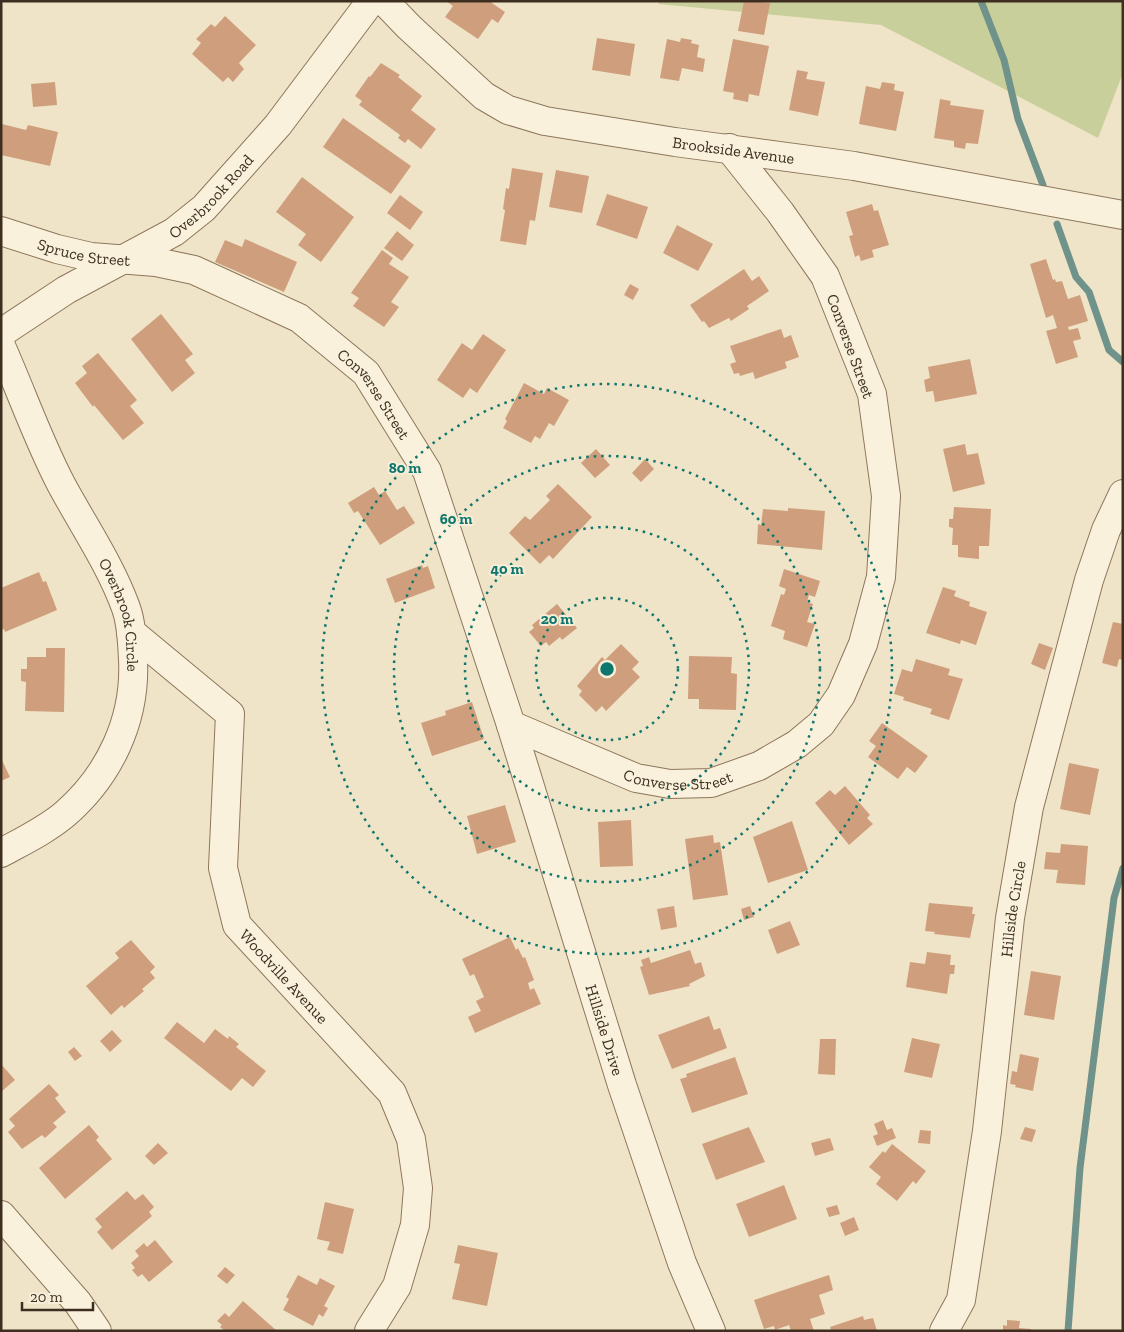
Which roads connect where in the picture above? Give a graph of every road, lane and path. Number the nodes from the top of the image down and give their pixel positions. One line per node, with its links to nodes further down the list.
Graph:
1 (371, 1): 6 (street, Overbrook Road)
2 (384, 1): 3 (street, Brookside Avenue)
3 (729, 148): 4 (street, Brookside Avenue); 12 (street, Converse Street)
4 (1123, 215)
5 (1, 231): 6 (street, Spruce Street)
6 (123, 260): 7 (street, Spruce Street); 8 (street, Overbrook Road)
7 (169, 265): 12 (street, Converse Street)
8 (1, 333)
9 (1, 346): 11 (street, Overbrook Circle)
10 (1123, 494): 18 (street, Hillside Circle)
11 (131, 632): 13 (street, Overbrook Circle); 16 (street, Woodville Avenue)
12 (511, 725): 17 (street, Hillside Drive)
13 (1, 853)
14 (1, 1215): 15 (street)
15 (97, 1331)
16 (369, 1331)
17 (711, 1331)
18 (944, 1331)

